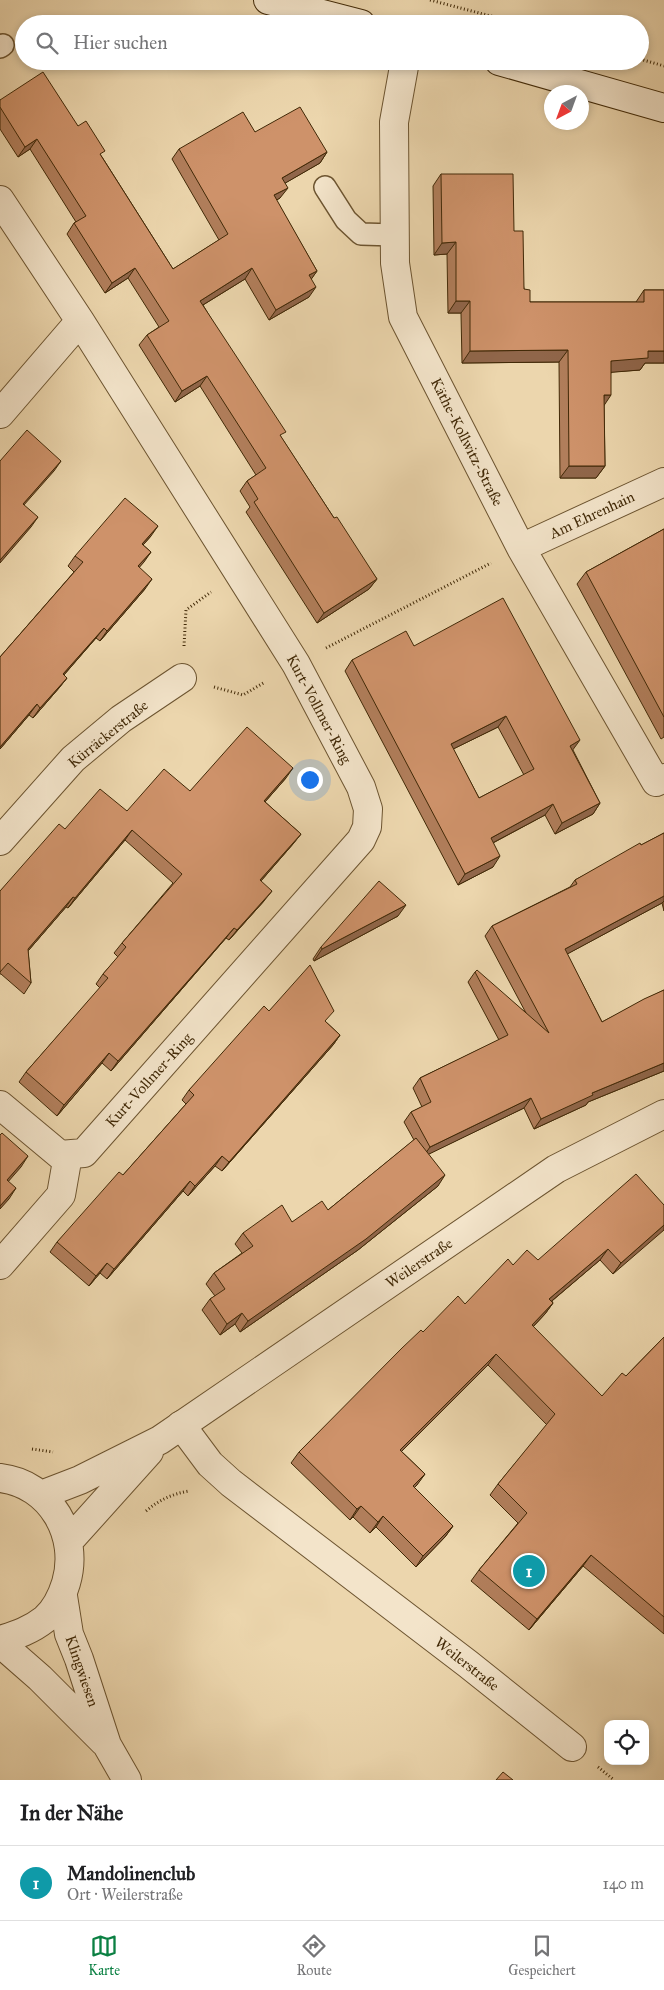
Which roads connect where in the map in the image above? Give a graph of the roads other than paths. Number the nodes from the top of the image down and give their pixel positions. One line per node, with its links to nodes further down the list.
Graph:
1 (268, 0): 2 (street)
2 (326, 15)
3 (403, 70): 8 (street, Käthe-Kollwitz-Straße)
4 (531, 70): 5 (street)
5 (664, 108)
6 (325, 188): 8 (lane)
7 (0, 200): 9 (street, Kurt-Vollmer-Ring)
8 (395, 235): 12 (street, Käthe-Kollwitz-Straße)
9 (80, 321): 10 (street); 18 (street, Kurt-Vollmer-Ring)
10 (0, 414)
11 (664, 482): 12 (street, Am Ehrenhain)
12 (520, 548): 14 (street, Käthe-Kollwitz-Straße)
13 (182, 678): 15 (street, Kürräckerstraße)
14 (664, 778)
15 (0, 840)
16 (0, 1106): 18 (street)
17 (664, 1114): 20 (street, Weilerstraße)
18 (68, 1155): 19 (street)
19 (0, 1265)
20 (171, 1432): 22 (street, Weilerstraße); 23 (street, Weilerstraße); 28 (street, Weilerstraße)
21 (0, 1478): 22 (street)
22 (41, 1495): 23 (street)
23 (69, 1542): 24 (street)
24 (62, 1596): 25 (street); 27 (street, Klingwiesen)
25 (0, 1640)
26 (0, 1643): 27 (street, Klingwiesen)
27 (106, 1745): 29 (street, Klingwiesen)
28 (572, 1747)
29 (127, 1780)

